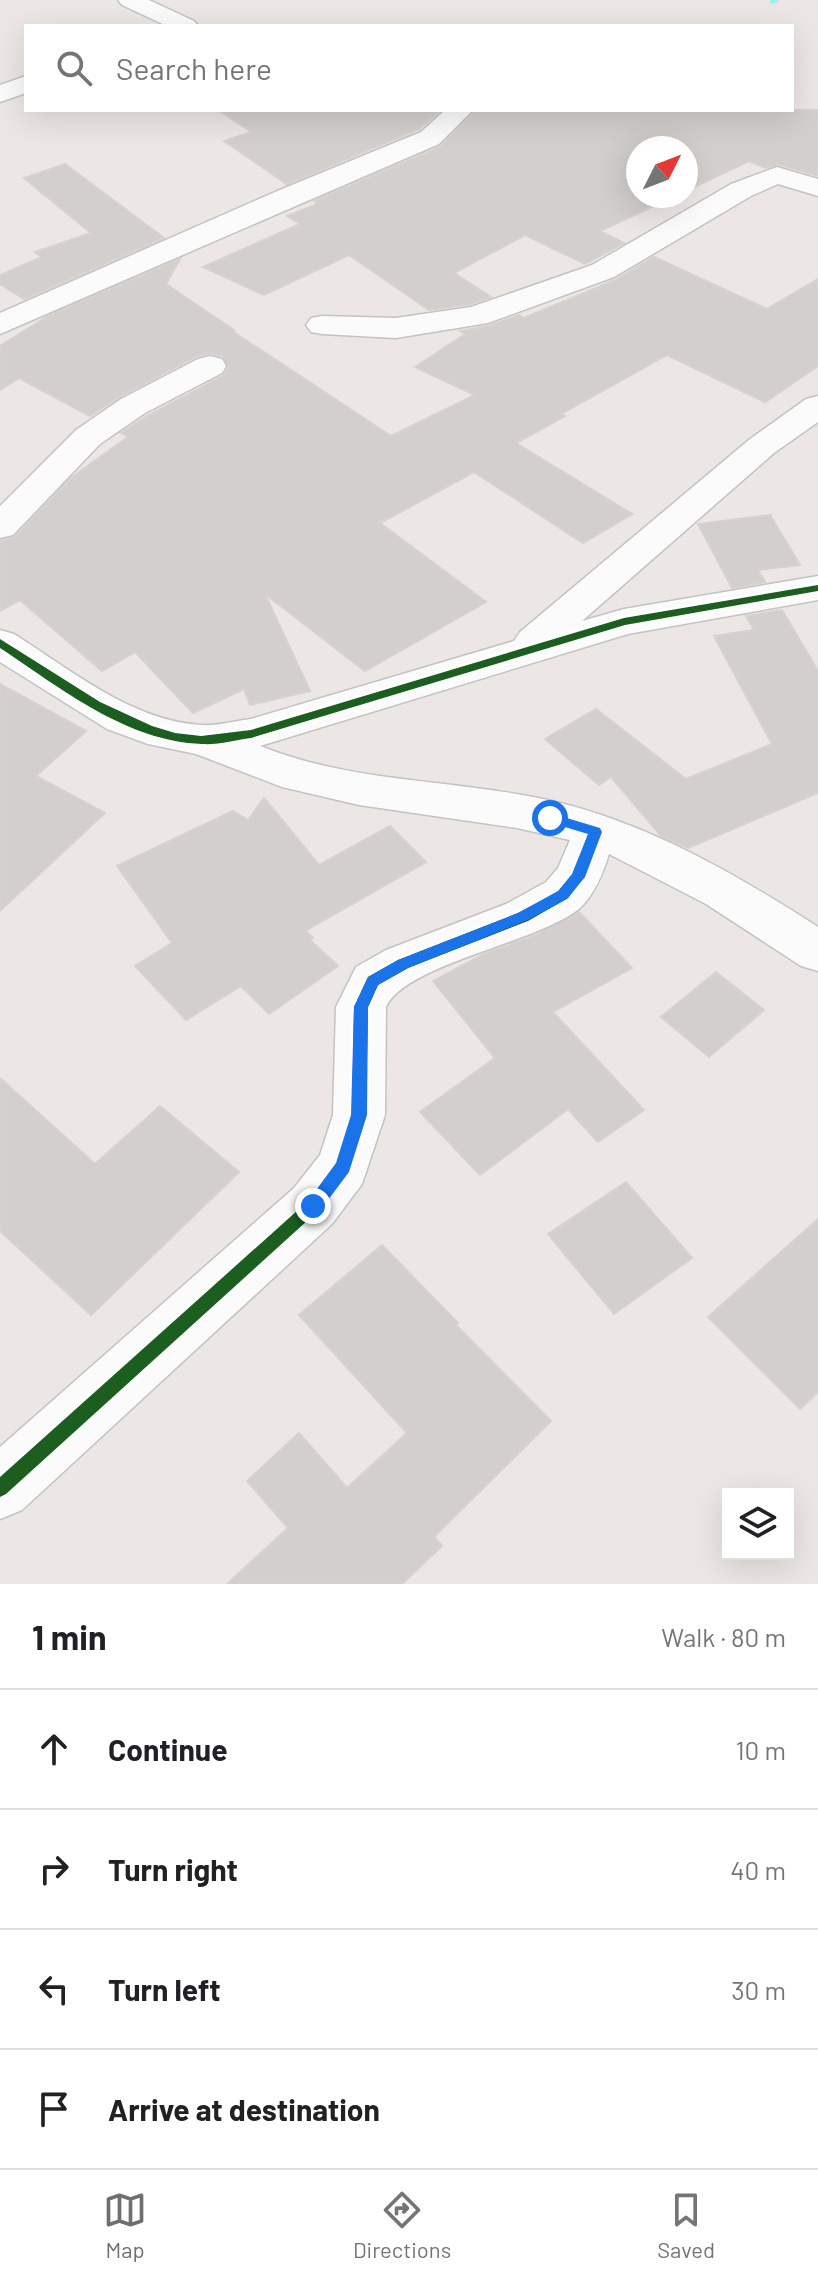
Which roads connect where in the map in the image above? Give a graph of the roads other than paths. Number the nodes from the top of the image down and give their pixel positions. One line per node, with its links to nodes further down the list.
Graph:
1 (130, 0): 2 (street)
2 (182, 24)
3 (24, 85): 4 (street)
4 (0, 94)
5 (458, 112): 9 (street)
6 (804, 158): 7 (street)
7 (777, 175): 8 (street); 10 (street)
8 (818, 188)
9 (0, 325)
10 (322, 325)
11 (210, 366): 13 (street)
12 (818, 406): 16 (street)
13 (0, 527)
14 (818, 588): 16 (street)
15 (0, 643): 17 (street)
16 (520, 652): 17 (street)
17 (200, 740): 18 (street)
18 (595, 832): 19 (street); 20 (street)
19 (818, 952)
20 (0, 1488)

